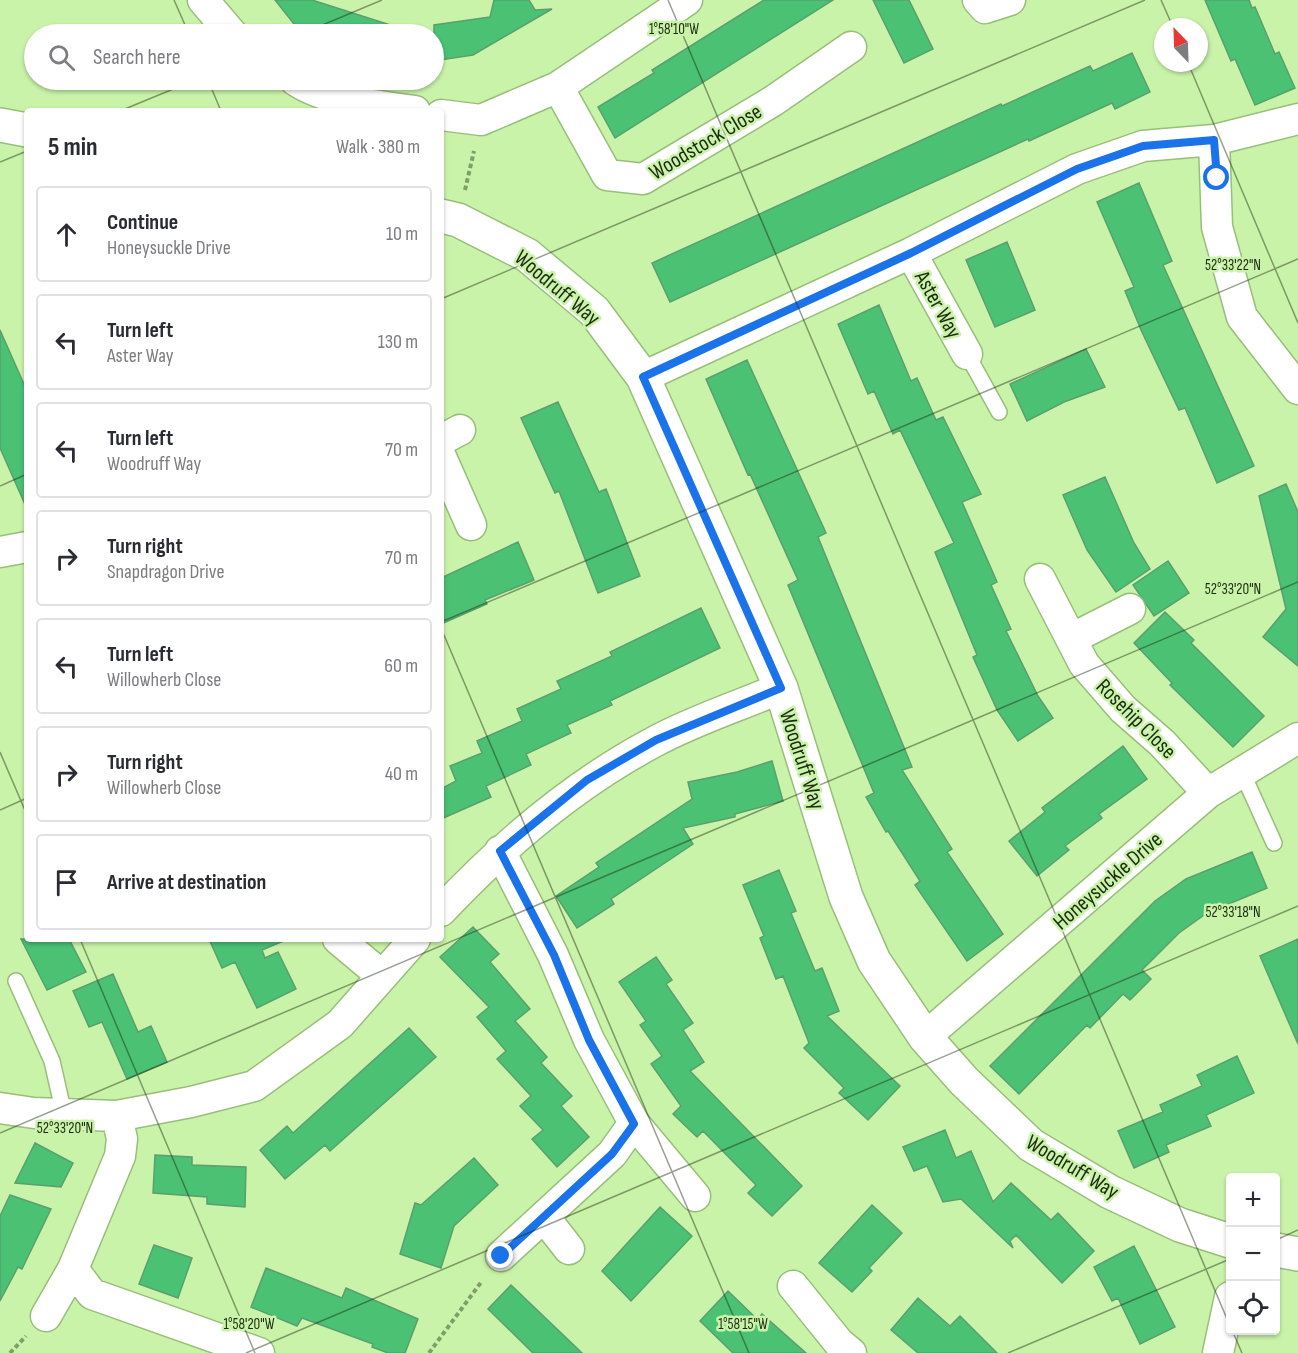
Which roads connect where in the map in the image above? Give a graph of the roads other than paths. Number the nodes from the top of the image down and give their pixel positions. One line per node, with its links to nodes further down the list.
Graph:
1 (203, 0): 6 (street)
2 (687, 0): 5 (street)
3 (978, 0): 4 (street)
4 (1010, 0)
5 (646, 11): 8 (street)
6 (223, 24)
7 (851, 47): 8 (street, Woodstock Close)
8 (558, 87): 11 (street)
9 (318, 90): 10 (street)
10 (396, 108)
11 (444, 115)
12 (1298, 119): 15 (street, Aster Way)
13 (0, 125): 14 (street)
14 (24, 129)
15 (1214, 140): 17 (street, Aster Way); 20 (street)
16 (450, 218): 19 (street, Woodruff Way)
17 (911, 253): 18 (street, Aster Way); 19 (street, Aster Way)
18 (967, 354): 21 (lane)
19 (643, 377): 29 (street, Woodruff Way)
20 (1298, 389)
21 (999, 412)
22 (444, 464): 23 (street)
23 (471, 525)
24 (24, 548): 25 (street)
25 (0, 552)
26 (1040, 579): 28 (street, Rosehip Close)
27 (1130, 609): 28 (street)
28 (1071, 639): 32 (street, Rosehip Close)
29 (781, 688): 34 (street); 40 (street, Woodruff Way)
30 (1298, 738): 31 (street, Honeysuckle Drive)
31 (1242, 772): 32 (street, Honeysuckle Drive); 33 (lane)
32 (1208, 793): 40 (street, Honeysuckle Drive)
33 (1274, 843)
34 (500, 851): 35 (street); 44 (street)
35 (444, 909)
36 (342, 942): 38 (street)
37 (412, 942): 38 (street)
38 (381, 975): 43 (street)
39 (16, 981): 42 (lane)
40 (925, 1036): 47 (street, Woodruff Way)
41 (0, 1108): 42 (street)
42 (64, 1114): 43 (street)
43 (117, 1116): 52 (street)
44 (634, 1124): 45 (street); 46 (street)
45 (695, 1196)
46 (544, 1216): 48 (street); 51 (street)
47 (1226, 1240)
48 (569, 1249)
49 (1280, 1251): 50 (street)
50 (1298, 1254)
51 (501, 1256)
52 (73, 1269): 54 (street); 57 (street)
53 (793, 1286): 56 (street)
54 (46, 1316)
55 (1226, 1316): 58 (street)
56 (840, 1350)
57 (259, 1353)
58 (1218, 1353)

